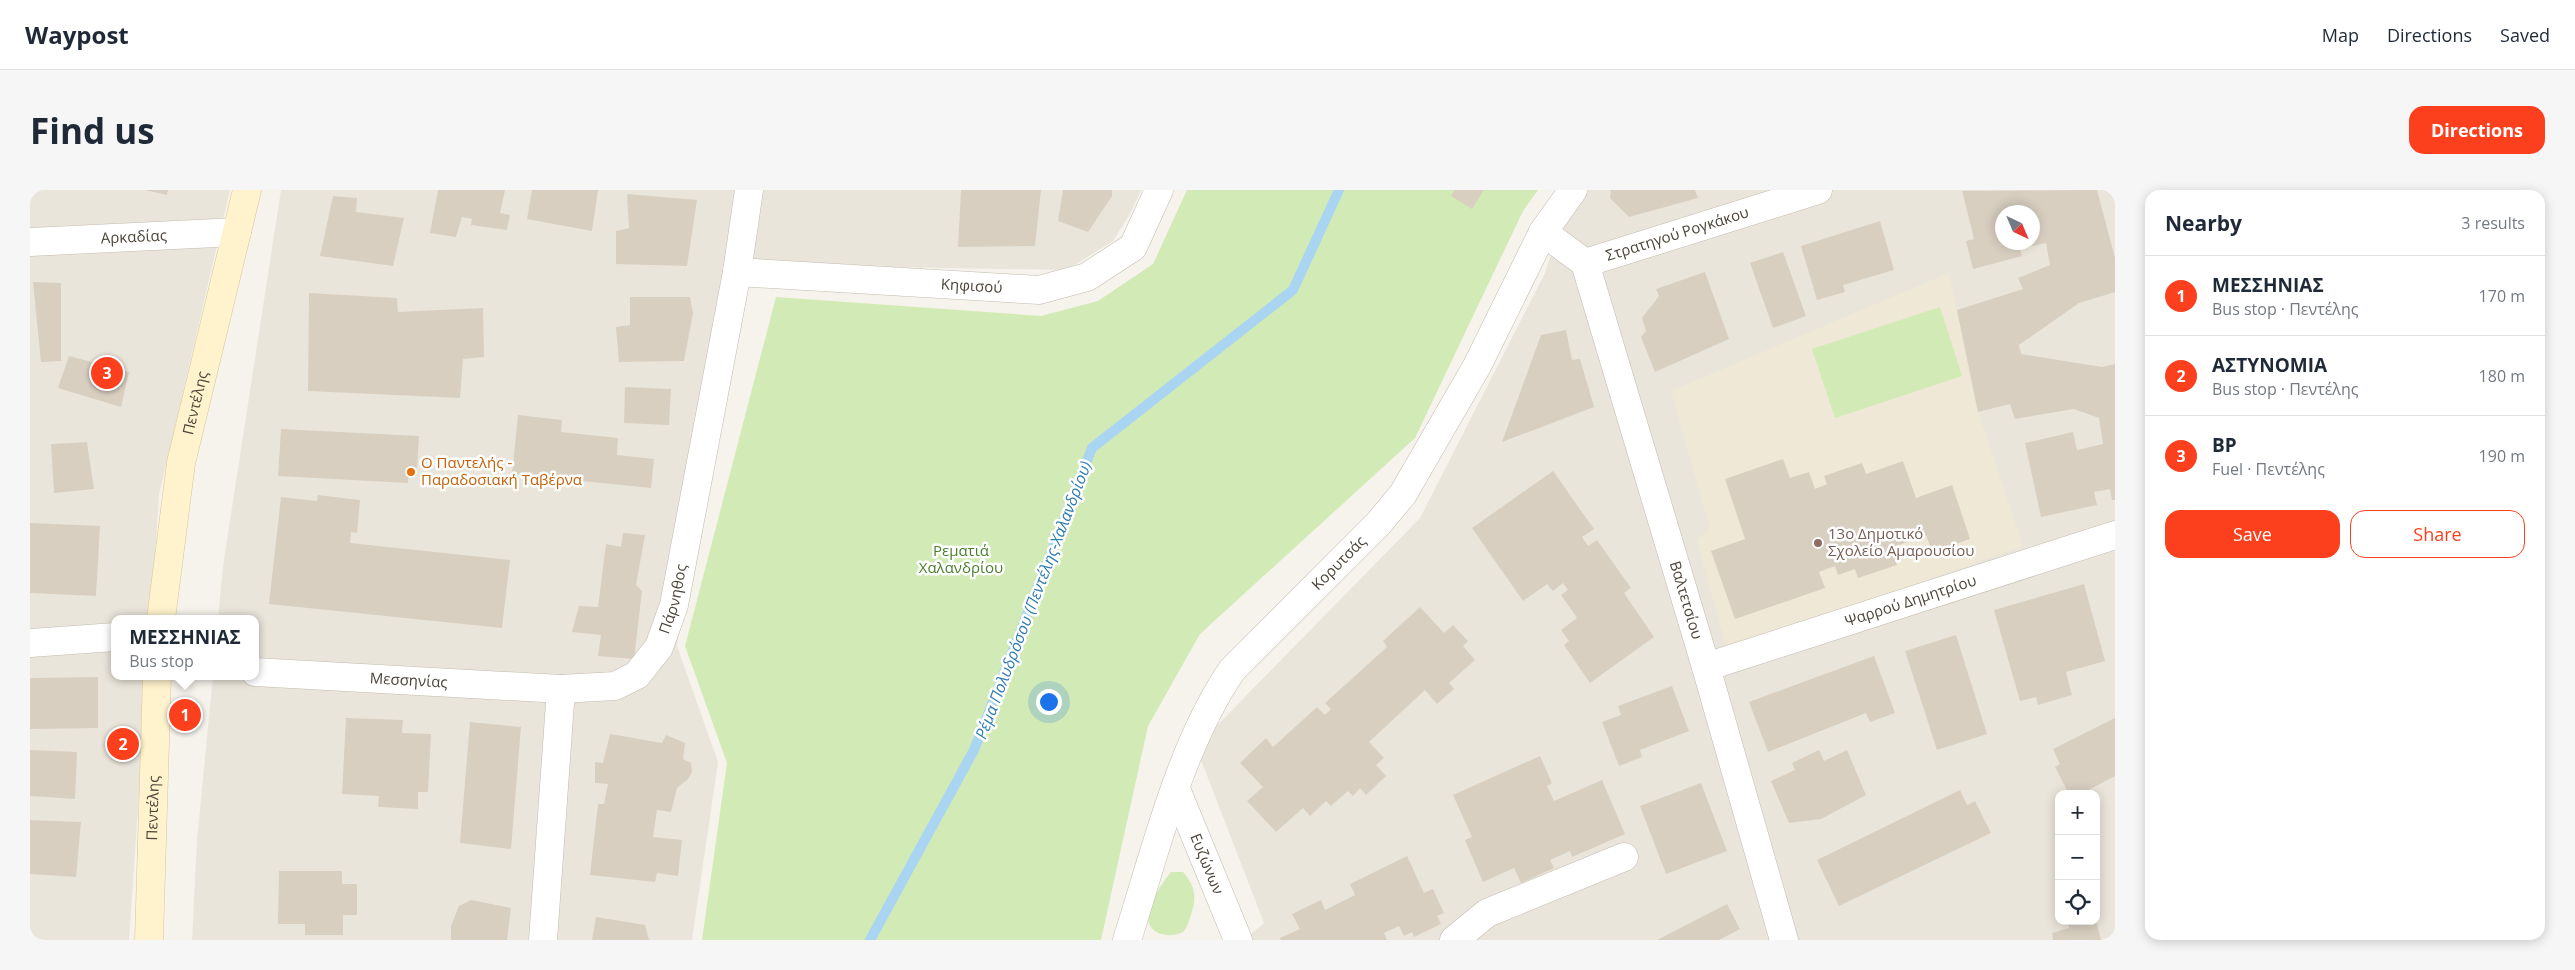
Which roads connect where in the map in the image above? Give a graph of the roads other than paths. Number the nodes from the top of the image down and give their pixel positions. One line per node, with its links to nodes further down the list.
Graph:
1 (247, 190): 6 (main road, Πεντέλης)
2 (749, 190): 10 (street, Πάρνηθος)
3 (1159, 190): 10 (street, Κηφισού)
4 (1573, 190): 7 (street, Κορυτσάς)
5 (1818, 190): 9 (street, Στρατηγού Ρογκάκου)
6 (237, 232): 8 (street, Αρκαδίας); 12 (main road, Πεντέλης)
7 (1543, 232): 9 (street, Στρατηγού Ρογκάκου); 19 (street, Κορυτσάς)
8 (30, 242)
9 (1585, 263): 15 (street, Βαλτετσίου)
10 (737, 272): 18 (street, Πάρνηθος)
11 (2115, 535): 15 (street, Ψαρρού Δημητρίου)
12 (162, 615)
13 (111, 637): 14 (street)
14 (30, 643)
15 (1706, 666): 26 (street, Βαλτετσίου)
16 (259, 672): 18 (street, Μεσσηνίας)
17 (157, 680): 22 (main road, Πεντέλης)
18 (561, 688): 23 (street)
19 (1176, 789): 21 (street, Ευζώνων); 24 (street, Κορυτσάς)
20 (1624, 857): 25 (street)
21 (1228, 937)
22 (149, 940)
23 (543, 940)
24 (1128, 940)
25 (1454, 940)
26 (1784, 940)

